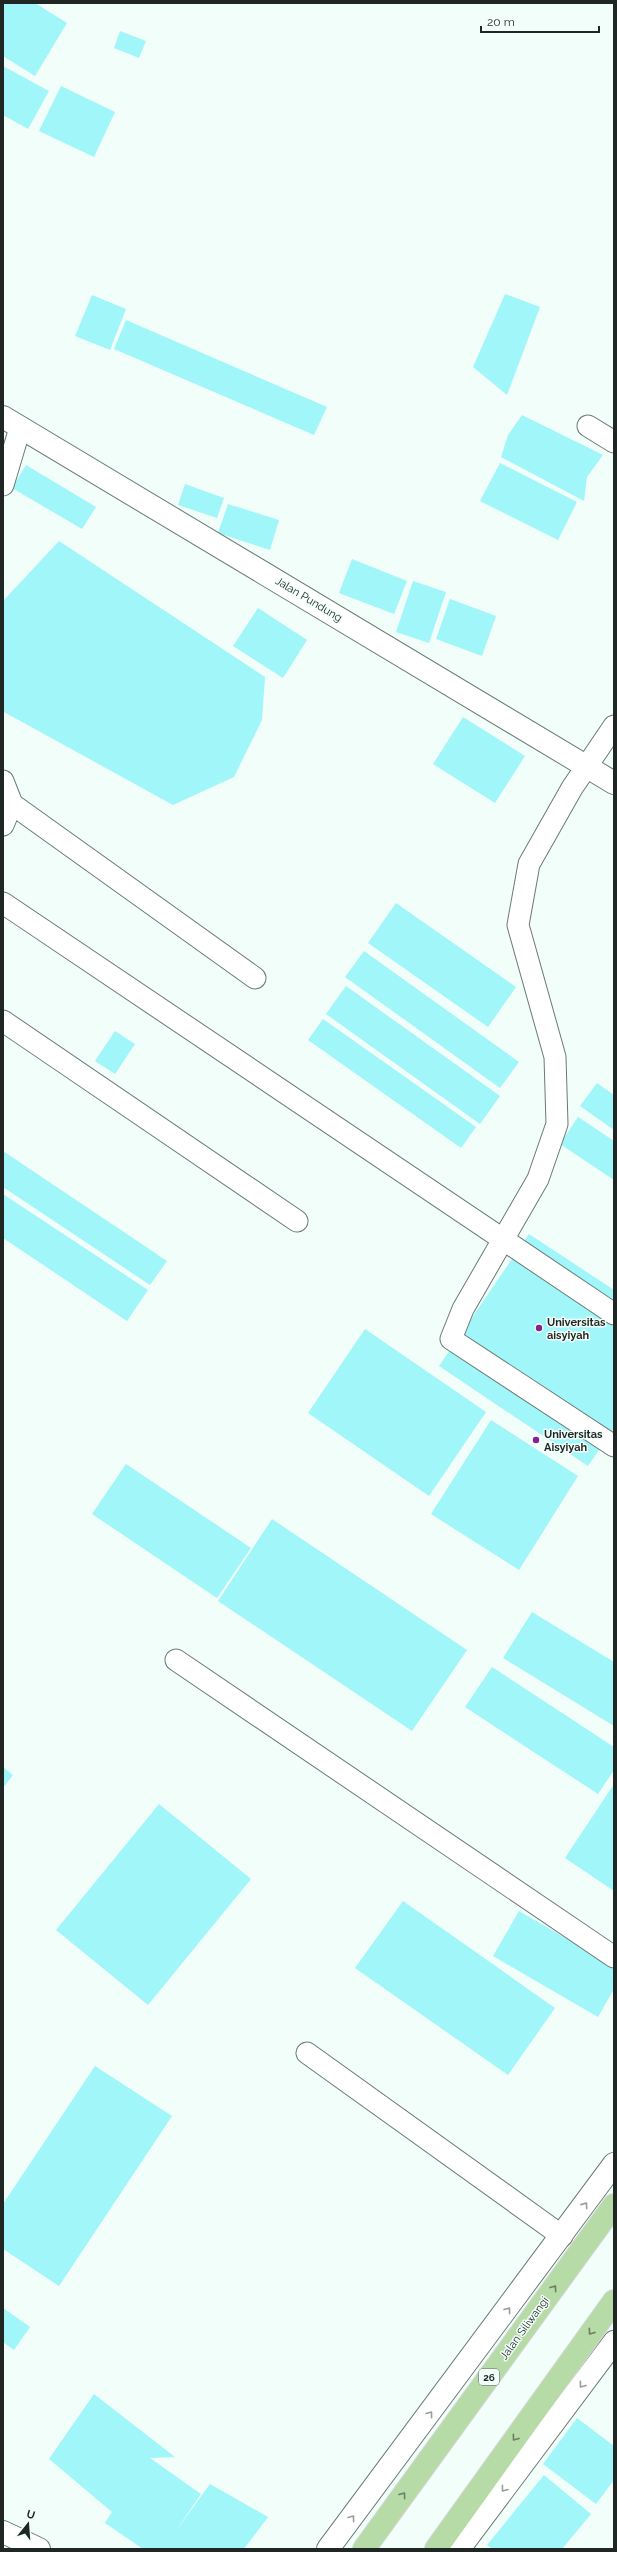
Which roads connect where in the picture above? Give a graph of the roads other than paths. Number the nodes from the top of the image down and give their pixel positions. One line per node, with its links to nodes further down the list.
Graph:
1 (12, 423): 4 (lane); 6 (street, Jalan Pundung)
2 (588, 426): 3 (lane)
3 (614, 442)
4 (3, 485)
5 (614, 726): 6 (lane)
6 (586, 768): 8 (street, Jalan Pundung); 15 (lane)
7 (3, 781): 9 (lane)
8 (614, 783)
9 (12, 804): 10 (lane); 12 (lane)
10 (3, 825)
11 (3, 903): 15 (lane)
12 (255, 978)
13 (3, 1021): 14 (lane)
14 (297, 1221)
15 (502, 1239): 16 (lane); 17 (lane)
16 (614, 1314)
17 (614, 1446)
18 (176, 1660): 19 (lane)
19 (614, 1957)
20 (307, 2053): 23 (lane)
21 (614, 2164): 23 (street, one-way to 21)
22 (614, 2204): 29 (highway, Jalan Siliwangi / 26, one-way to 22)
23 (562, 2236): 28 (street, one-way to 23)
24 (614, 2301): 30 (highway, one-way to 30)
25 (614, 2342): 31 (street, one-way to 31)
26 (3, 2532): 27 (street)
27 (39, 2549)
28 (328, 2549)
29 (364, 2549)
30 (436, 2549)
31 (459, 2549)

